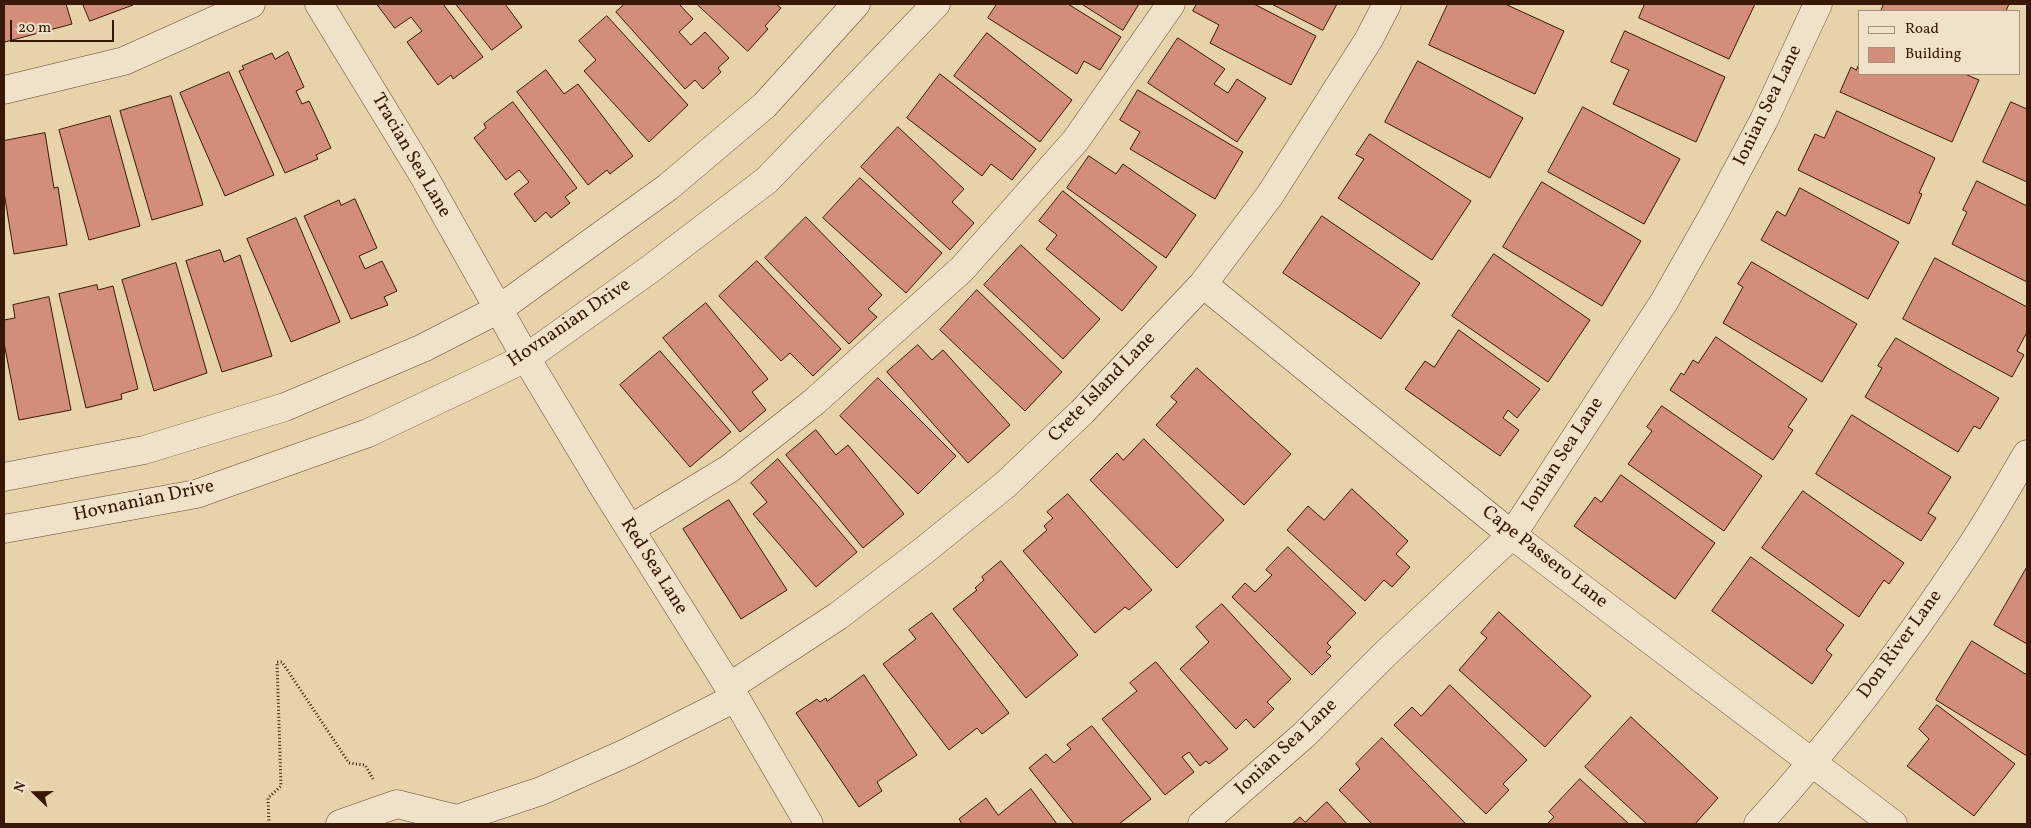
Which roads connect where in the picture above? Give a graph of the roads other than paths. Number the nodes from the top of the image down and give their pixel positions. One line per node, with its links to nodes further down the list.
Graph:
1 (251, 4): 8 (street)
2 (320, 4): 10 (street, Tracian Sea Lane)
3 (856, 4): 10 (street)
4 (936, 4): 11 (street, Hovnanian Drive)
5 (1171, 4): 15 (street)
6 (1387, 4): 9 (street, Crete Island Lane)
7 (1818, 4): 16 (street, Ionian Sea Lane)
8 (4, 90)
9 (1203, 284): 16 (street, Cape Passero Lane); 17 (street, Crete Island Lane)
10 (499, 309): 11 (street, Red Sea Lane); 13 (street)
11 (526, 358): 14 (street, Hovnanian Drive); 15 (street, Red Sea Lane)
12 (2027, 454): 18 (street, Don River Lane)
13 (4, 477)
14 (4, 529)
15 (630, 529): 17 (street, Red Sea Lane)
16 (1512, 535): 18 (street, Cape Passero Lane); 21 (street, Ionian Sea Lane)
17 (732, 692): 19 (street, Crete Island Lane); 20 (street, Red Sea Lane)
18 (1813, 762): 22 (street, Don River Lane); 23 (street, Cape Passero Lane)
19 (340, 824)
20 (809, 824)
21 (1202, 824)
22 (1758, 824)
23 (1893, 824)

